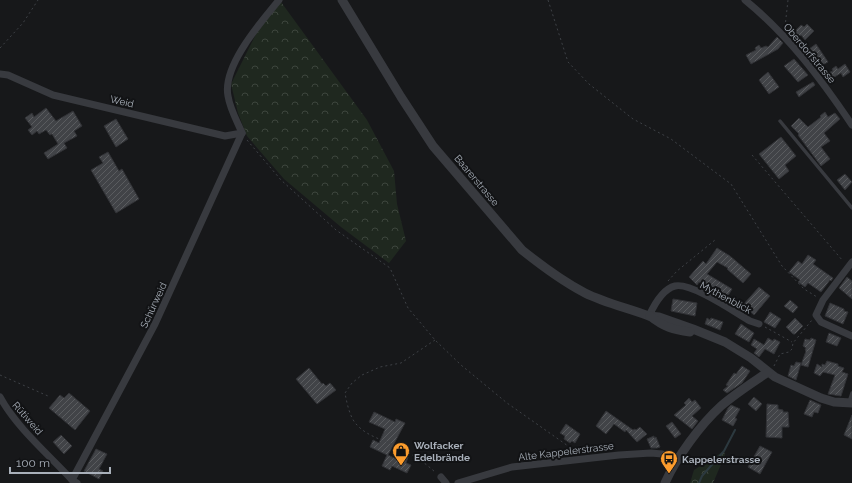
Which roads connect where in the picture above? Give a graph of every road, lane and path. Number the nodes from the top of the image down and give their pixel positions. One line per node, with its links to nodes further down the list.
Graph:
1 (38, 0): 8 (path)
2 (279, 0): 12 (street)
3 (342, 0): 20 (street, Baarerstrasse)
4 (548, 0): 18 (path)
5 (745, 0): 7 (street, Oberdorfstrasse)
6 (788, 0): 7 (path)
7 (784, 37): 11 (street, Oberdorfstrasse)
8 (0, 48)
9 (0, 74): 12 (street, Weid)
10 (780, 121): 14 (lane)
11 (852, 125)
12 (242, 133): 23 (path); 34 (street, Schürweid)
13 (752, 156): 16 (path)
14 (852, 208)
15 (715, 240): 17 (path)
16 (850, 264): 18 (street)
17 (668, 281)
18 (823, 300): 19 (street)
19 (816, 315): 22 (street); 24 (path)
20 (649, 316): 21 (street, Mythenblick); 25 (street, Baarerstrasse)
21 (759, 324): 24 (path)
22 (852, 336)
23 (435, 340): 31 (path); 33 (path)
24 (792, 343): 25 (path)
25 (768, 372): 30 (street, Baarerstrasse); 32 (street)
26 (0, 375): 28 (path)
27 (852, 393): 30 (lane)
28 (48, 396)
29 (0, 397): 34 (street, Rütiweid)
30 (850, 403)
31 (586, 459): 32 (street, Alte Kappelerstrasse); 35 (street, Alte Kappelerstrasse)
32 (678, 460): 36 (street)
33 (444, 480)
34 (74, 481)
35 (458, 483)
36 (666, 483)

